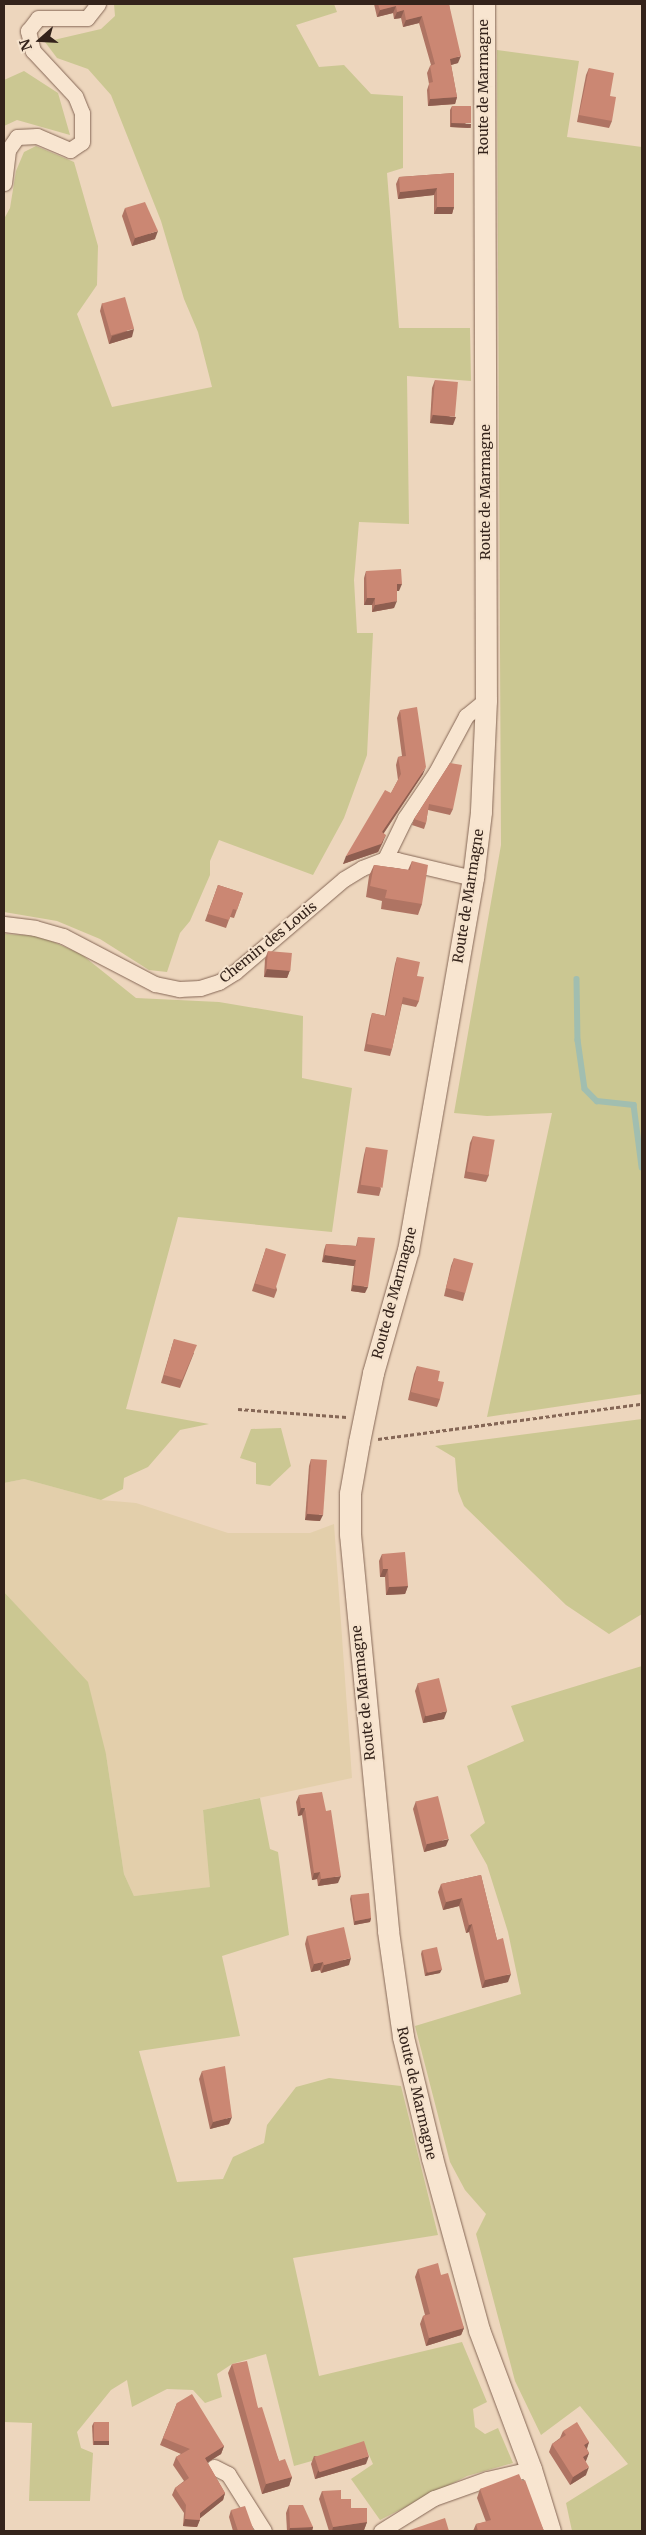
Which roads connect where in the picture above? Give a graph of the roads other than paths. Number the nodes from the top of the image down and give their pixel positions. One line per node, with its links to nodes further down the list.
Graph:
1 (98, 4): 3 (street)
2 (484, 4): 4 (main road, Route de Marmagne)
3 (4, 183)
4 (486, 700): 5 (street); 6 (main road, Route de Marmagne)
5 (385, 859): 6 (street); 7 (street, Chemin des Louis)
6 (473, 878): 9 (main road, Route de Marmagne)
7 (4, 924)
8 (214, 2467): 10 (street)
9 (531, 2469): 11 (street); 12 (main road, Route de Marmagne)
10 (264, 2531)
11 (381, 2531)
12 (550, 2531)

